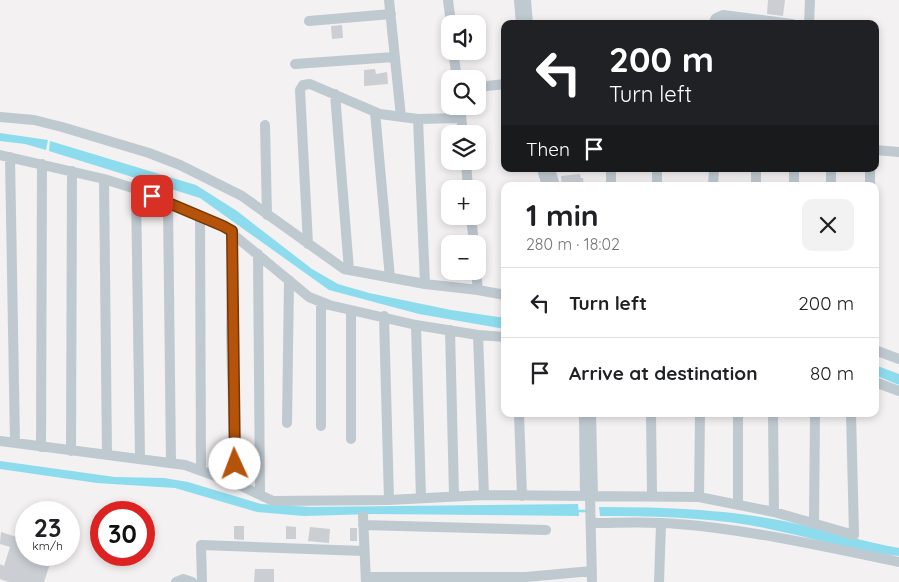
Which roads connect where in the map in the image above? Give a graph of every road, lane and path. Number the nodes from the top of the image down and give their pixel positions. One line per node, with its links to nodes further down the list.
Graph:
1 (389, 0): 6 (street)
2 (448, 0): 7 (street)
3 (519, 0): 8 (street)
4 (526, 0): 9 (street)
5 (810, 0): 12 (street)
6 (391, 14): 13 (street); 14 (street)
7 (450, 15)
8 (521, 20)
9 (528, 20)
10 (715, 20): 11 (street)
11 (761, 20)
12 (809, 20)
13 (309, 21)
14 (394, 57): 15 (street); 22 (street)
15 (295, 64)
16 (501, 84): 17 (street)
17 (486, 86)
18 (335, 94): 19 (street); 38 (street); 40 (street)
19 (374, 112): 22 (street); 41 (street)
20 (461, 115): 23 (street)
21 (0, 117): 35 (street)
22 (401, 118): 24 (street)
23 (461, 118): 24 (street); 26 (street)
24 (418, 119): 44 (street)
25 (266, 125): 35 (street)
26 (462, 125)
27 (879, 150): 28 (street)
28 (899, 152)
29 (5, 156): 30 (street); 71 (street)
30 (42, 164): 31 (street); 72 (street)
31 (72, 171): 32 (street); 73 (street)
32 (104, 179): 33 (street); 74 (street)
33 (136, 189): 34 (street); 75 (street)
34 (168, 203): 36 (street); 76 (street)
35 (267, 215): 38 (street)
36 (200, 216): 37 (street); 77 (street)
37 (232, 231): 39 (street); 78 (street)
38 (308, 244): 40 (street)
39 (258, 254): 42 (street); 79 (street)
40 (349, 270): 41 (street)
41 (390, 278): 44 (street)
42 (289, 280): 47 (street); 67 (street)
43 (477, 280): 45 (street)
44 (425, 284): 45 (street)
45 (478, 290): 46 (street)
46 (501, 295)
47 (321, 302): 48 (street); 68 (street)
48 (351, 311): 49 (street); 69 (street)
49 (384, 316): 50 (street); 87 (street)
50 (416, 325): 51 (street); 86 (street)
51 (450, 330): 52 (street); 81 (street)
52 (478, 335): 53 (street); 80 (street)
53 (501, 337)
54 (879, 352): 55 (street)
55 (899, 359)
56 (879, 384): 57 (street)
57 (899, 391)
58 (519, 417): 82 (street)
59 (584, 417): 83 (street)
60 (591, 417): 83 (street)
61 (651, 417): 84 (street)
62 (700, 417): 85 (street)
63 (738, 417): 88 (street)
64 (773, 417): 89 (street)
65 (815, 417): 91 (street)
66 (851, 417): 91 (street)
67 (287, 423)
68 (321, 426)
69 (351, 439)
70 (0, 441): 71 (street)
71 (15, 444): 72 (street)
72 (41, 447): 73 (street)
73 (71, 451): 74 (street)
74 (107, 454): 75 (street)
75 (140, 458): 76 (street)
76 (171, 463): 77 (street)
77 (201, 470): 78 (street)
78 (236, 483): 79 (street)
79 (260, 494): 87 (street)
80 (484, 495): 81 (street); 82 (street)
81 (454, 496): 86 (street)
82 (522, 496): 83 (street)
83 (589, 496): 84 (street); 90 (street)
84 (652, 496): 85 (street)
85 (699, 497): 88 (street)
86 (422, 498): 87 (street)
87 (389, 500)
88 (738, 505): 89 (street)
89 (774, 512): 91 (street)
90 (591, 520): 92 (street); 96 (street)
91 (814, 522)
92 (661, 524): 95 (street); 101 (street)
93 (546, 530): 94 (street)
94 (363, 551): 97 (street); 100 (street)
95 (899, 562)
96 (592, 577): 97 (street)
97 (366, 580)
98 (176, 582): 99 (street)
99 (192, 582)
100 (202, 582)
101 (659, 582)

